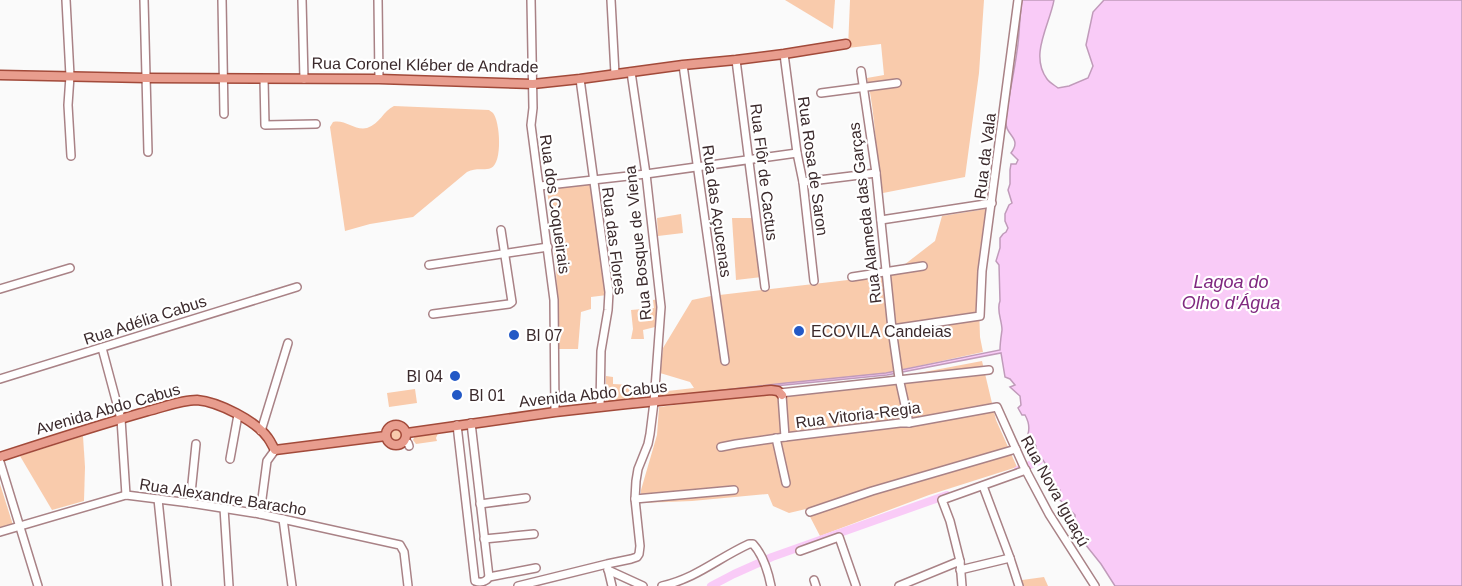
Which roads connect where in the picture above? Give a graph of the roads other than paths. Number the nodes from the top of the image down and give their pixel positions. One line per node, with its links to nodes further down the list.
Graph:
1 (66, 0): 17 (street)
2 (144, 0): 19 (street)
3 (222, 0): 18 (street)
4 (302, 0): 21 (street)
5 (378, 0): 22 (street)
6 (531, 0): 25 (street, Rua dos Coqueirais)
7 (611, 0): 15 (street)
8 (1018, 0): 40 (street, Rua da Vala)
9 (846, 44): 10 (main road, Rua Coronel Kléber de Andrade)
10 (784, 54): 11 (main road, Rua Coronel Kléber de Andrade); 31 (street, Rua Rosa de Saron)
11 (736, 60): 12 (main road, Rua Coronel Kléber de Andrade); 33 (street, Rua Flôr de Cactus)
12 (683, 65): 14 (main road, Rua Coronel Kléber de Andrade); 34 (street, Rua das Açucenas)
13 (861, 71): 26 (street, Rua Alameda das Garças)
14 (631, 72): 15 (main road, Rua Coronel Kléber de Andrade); 36 (street, Rua Bosque de Viena)
15 (615, 74): 23 (main road, Rua Coronel Kléber de Andrade)
16 (0, 75): 17 (main road, Rua Coronel Kléber de Andrade)
17 (70, 76): 19 (main road, Rua Coronel Kléber de Andrade); 32 (street)
18 (224, 77): 19 (main road, Rua Coronel Kléber de Andrade); 20 (main road, Rua Coronel Kléber de Andrade); 28 (street)
19 (146, 78): 30 (street)
20 (264, 79): 21 (main road, Rua Coronel Kléber de Andrade); 29 (street)
21 (304, 79): 22 (main road, Rua Coronel Kléber de Andrade)
22 (379, 79): 25 (main road, Rua Coronel Kléber de Andrade)
23 (580, 79): 25 (main road, Rua Coronel Kléber de Andrade); 37 (street, Rua das Flores)
24 (897, 83): 26 (street)
25 (532, 84): 39 (street, Rua dos Coqueirais)
26 (863, 88): 27 (street); 35 (street, Rua Alameda das Garças)
27 (821, 93)
28 (224, 114)
29 (316, 124)
30 (147, 152)
31 (797, 153): 33 (street); 38 (street, Rua Rosa de Saron)
32 (71, 156)
33 (748, 160): 34 (street); 52 (street, Rua Flôr de Cactus)
34 (698, 166): 36 (street); 58 (street, Rua das Açucenas)
35 (876, 173): 38 (street); 41 (street, Rua Alameda das Garças)
36 (646, 174): 37 (street); 63 (street, Rua Bosque de Viena)
37 (593, 180): 39 (street); 64 (street, Rua das Flores)
38 (803, 182): 50 (street, Rua Rosa de Saron)
39 (540, 186): 43 (street, Rua dos Coqueirais)
40 (992, 203): 41 (street); 55 (street, Rua da Vala)
41 (880, 220): 48 (street, Rua Alameda das Garças)
42 (501, 230): 44 (street)
43 (548, 247): 44 (street); 66 (street, Rua dos Coqueirais)
44 (506, 253): 45 (street); 54 (street)
45 (429, 265)
46 (922, 266): 48 (street)
47 (70, 268): 53 (street)
48 (885, 272): 49 (street); 55 (street, Rua Alameda das Garças)
49 (852, 277)
50 (814, 281)
51 (297, 287): 57 (street, Rua Adélia Cabus)
52 (765, 287)
53 (0, 289)
54 (433, 314)
55 (892, 329): 61 (street, Rua Alameda das Garças)
56 (288, 343): 72 (street)
57 (102, 348): 60 (street, Rua Adélia Cabus); 68 (street)
58 (725, 361)
59 (989, 370): 61 (street)
60 (0, 379)
61 (899, 379): 62 (street); 70 (street, Rua Alameda das Garças)
62 (781, 394): 63 (main road, Avenida Abdo Cabus); 75 (street)
63 (654, 402): 64 (main road, Avenida Abdo Cabus); 91 (street, Rua Bosque de Viena)
64 (600, 407): 66 (main road, Avenida Abdo Cabus)
65 (997, 407): 70 (street, Rua Vitoria-Regia); 79 (street, Rua Nova Iguaçú)
66 (555, 412): 69 (main road, Avenida Abdo Cabus)
67 (238, 415): 68 (main road, Avenida Abdo Cabus); 72 (main road, Avenida Abdo Cabus); 82 (street)
68 (121, 419): 81 (main road, Avenida Abdo Cabus); 88 (street)
69 (471, 423): 71 (main road, Avenida Abdo Cabus); 93 (street)
70 (909, 423): 75 (street, Rua Vitoria-Regia)
71 (457, 425): 73 (main road, Avenida Abdo Cabus); 108 (street)
72 (261, 431): 80 (main road, Avenida Abdo Cabus)
73 (406, 433): 74 (main road); 74 (main road)
74 (386, 436): 80 (main road)
75 (785, 437): 76 (street, Rua Vitoria-Regia)
76 (776, 438): 78 (street, Rua Vitoria-Regia); 85 (street)
77 (196, 444): 92 (street)
78 (721, 447)
79 (1016, 449): 84 (street, Rua Nova Iguaçú); 95 (street)
80 (275, 450): 96 (street)
81 (0, 457)
82 (230, 459)
83 (0, 462): 98 (street)
84 (1026, 470): 86 (street); 123 (street, Rua Nova Iguaçú)
85 (786, 483)
86 (983, 486): 103 (street); 104 (street)
87 (734, 490): 91 (street)
88 (126, 495): 90 (street, Rua Alexandre Baracho); 98 (street, Rua Alexandre Baracho)
89 (526, 498): 93 (street)
90 (158, 499): 92 (street, Rua Alexandre Baracho); 109 (street)
91 (636, 499): 105 (street, Rua Bosque de Viena)
92 (190, 503): 94 (street, Rua Alexandre Baracho)
93 (480, 504): 101 (street)
94 (224, 508): 96 (street, Rua Alexandre Baracho); 111 (street)
95 (810, 512)
96 (260, 514): 97 (street, Rua Alexandre Baracho)
97 (283, 519): 112 (street); 113 (street, Rua Alexandre Baracho)
98 (19, 526): 99 (street, Rua Alexandre Baracho); 110 (street)
99 (0, 532)
100 (534, 534): 101 (street)
101 (484, 539): 108 (street)
102 (800, 550): 119 (street)
103 (1010, 558): 107 (street); 122 (street)
104 (960, 561): 107 (street); 120 (street)
105 (607, 567): 114 (street); 115 (street); 116 (street)
106 (536, 568): 108 (street)
107 (960, 570): 121 (street)
108 (489, 577)
109 (167, 583)
110 (38, 586)
111 (229, 586)
112 (292, 586)
113 (408, 586)
114 (518, 586)
115 (612, 586)
116 (643, 586)
117 (662, 586): 118 (street)
118 (771, 586)
119 (856, 586)
120 (899, 586)
121 (962, 586)
122 (1019, 586)
123 (1095, 586)

